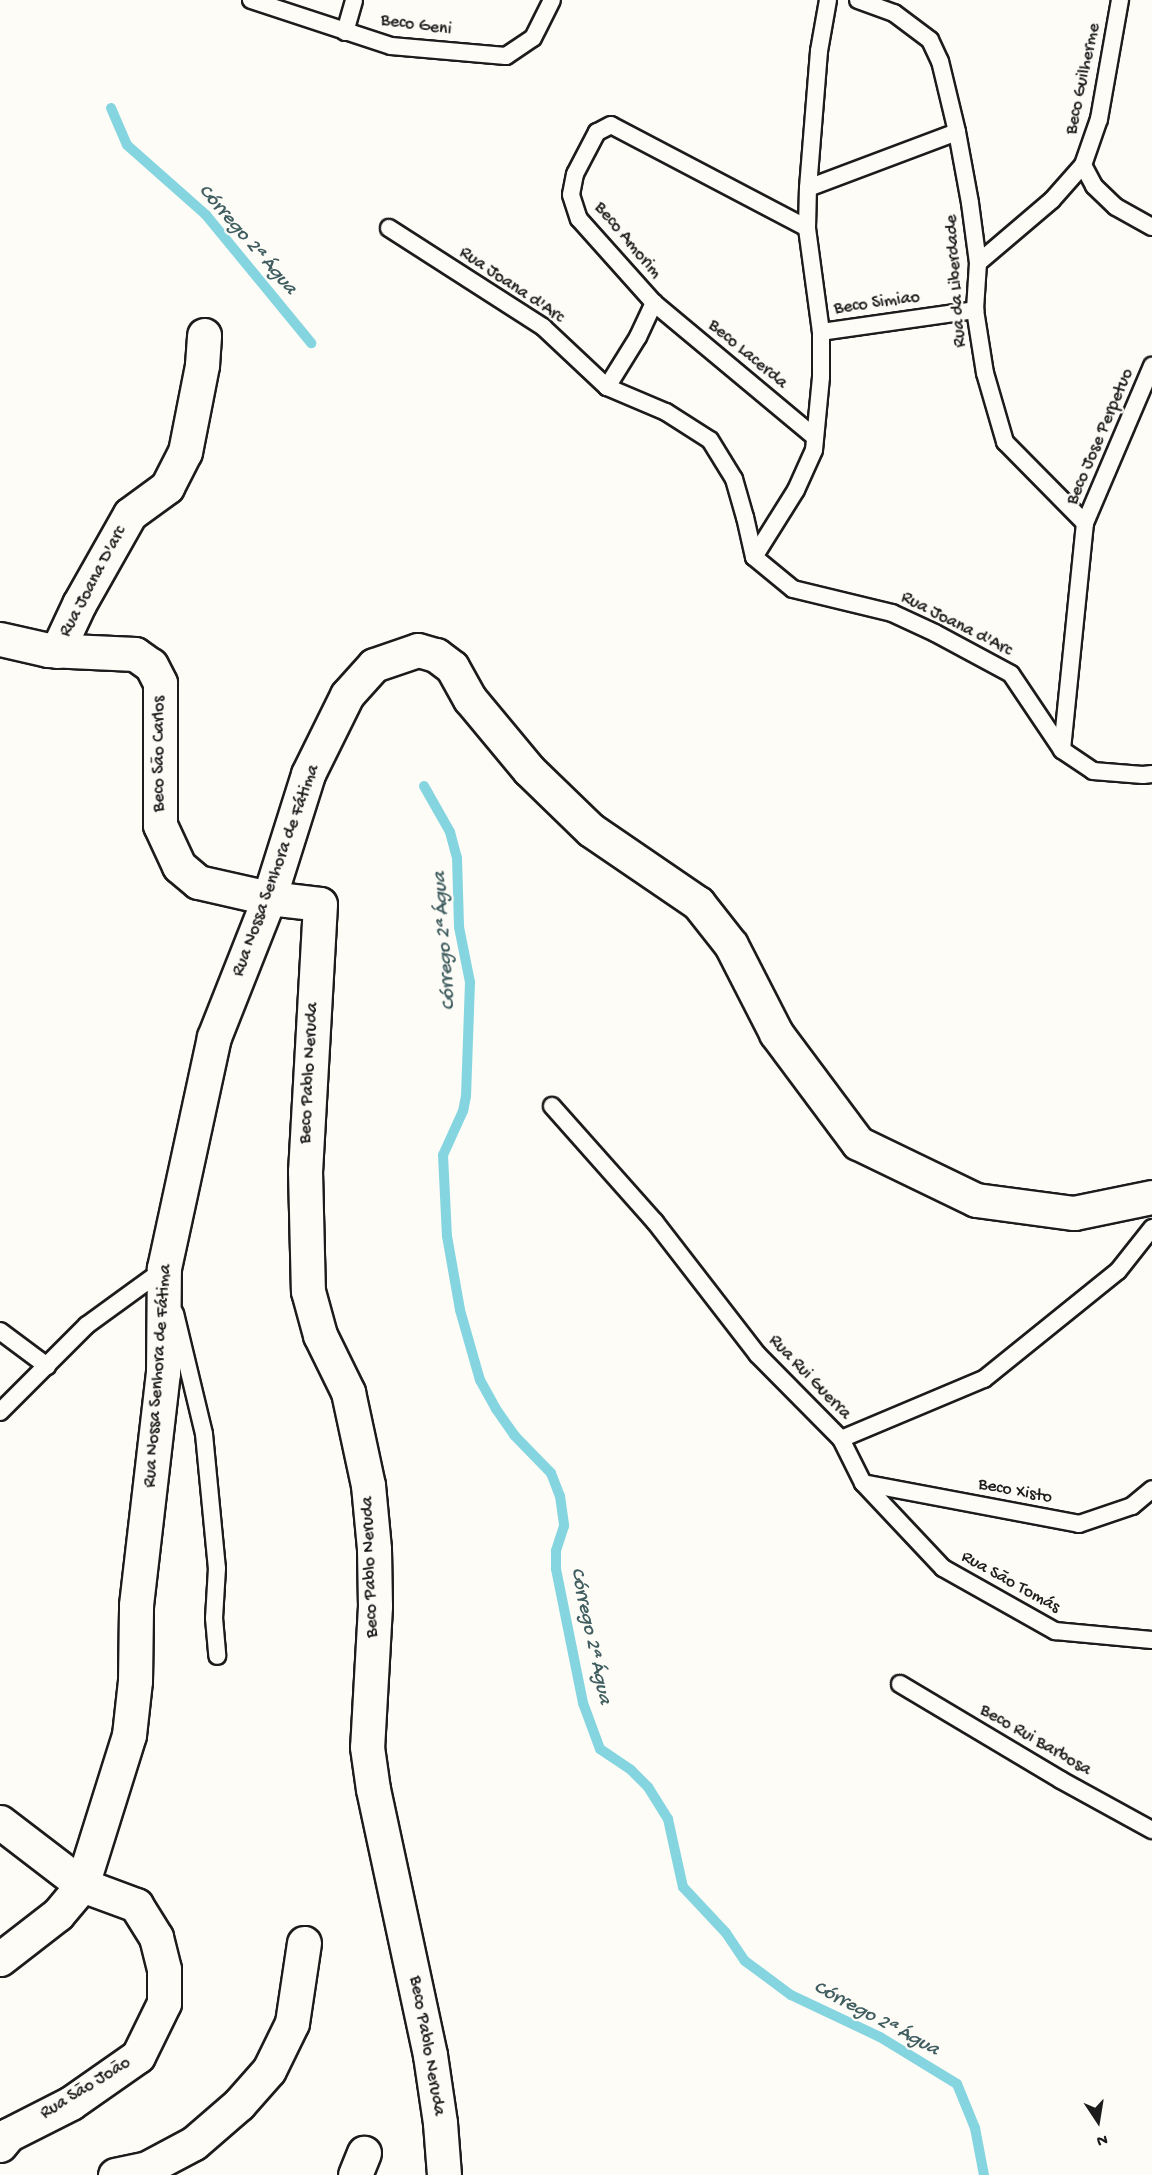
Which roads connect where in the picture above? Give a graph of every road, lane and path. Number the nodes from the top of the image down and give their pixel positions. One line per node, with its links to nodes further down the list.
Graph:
1 (251, 0): 7 (lane, Beco Geni)
2 (354, 0): 7 (lane)
3 (552, 0): 7 (lane, Beco Geni)
4 (828, 0): 10 (lane)
5 (858, 0): 8 (lane, Rua da Liberdade)
6 (1120, 0): 9 (lane, Beco Guilherme)
7 (345, 32)
8 (957, 132): 10 (lane); 14 (lane, Rua da Liberdade)
9 (1083, 165): 11 (lane); 14 (lane, Beco Guilherme)
10 (808, 188): 13 (lane)
11 (1152, 226)
12 (389, 228): 20 (lane, Rua Joana d'Arc)
13 (807, 228): 15 (lane, Beco Amorim); 17 (lane)
14 (978, 263): 16 (lane, Rua da Liberdade)
15 (654, 303): 20 (lane, Beco Amorim); 21 (lane, Beco Lacerda)
16 (975, 310): 17 (lane, Beco Simiao); 22 (lane, Rua da Liberdade)
17 (821, 332): 21 (lane)
18 (204, 335): 25 (street, Rua Joana D'arc)
19 (1152, 366): 22 (lane, Beco Jose Perpetuo)
20 (607, 387): 23 (lane, Rua Joana d'Arc)
21 (815, 437): 23 (lane)
22 (1085, 523): 26 (lane)
23 (754, 557): 26 (lane, Rua Joana d'Arc)
24 (0, 639): 25 (street, Rua Joana D'arc)
25 (57, 651): 28 (street, Beco São Carlos)
26 (1062, 750): 27 (lane, Rua Joana d'Arc)
27 (1152, 774)
28 (269, 898): 30 (street, Rua Nossa Senhora de Fátima); 32 (street, Rua Nossa Senhora de Fátima); 49 (street, Beco Pablo Neruda)
29 (552, 1106): 36 (lane, Rua Rui Guerra)
30 (1152, 1197)
31 (1152, 1228): 36 (lane, Rua Rui Guerra)
32 (165, 1268): 34 (lane); 40 (lane); 44 (street, Rua Nossa Senhora de Fátima)
33 (0, 1331): 34 (lane)
34 (47, 1366): 35 (lane)
35 (0, 1412)
36 (841, 1438): 37 (lane, Rua São Tomás)
37 (863, 1483): 38 (lane, Beco Xisto); 39 (lane, Rua São Tomás)
38 (1152, 1489)
39 (1152, 1640)
40 (217, 1656)
41 (900, 1684): 43 (lane, Beco Rui Barbosa)
42 (0, 1822): 44 (street, Rua São João)
43 (1152, 1830)
44 (81, 1885): 46 (street, Rua Nossa Senhora de Fátima); 47 (street, Rua São João)
45 (304, 1943): 48 (street)
46 (0, 1959)
47 (0, 2145)
48 (115, 2175)
49 (444, 2175)

